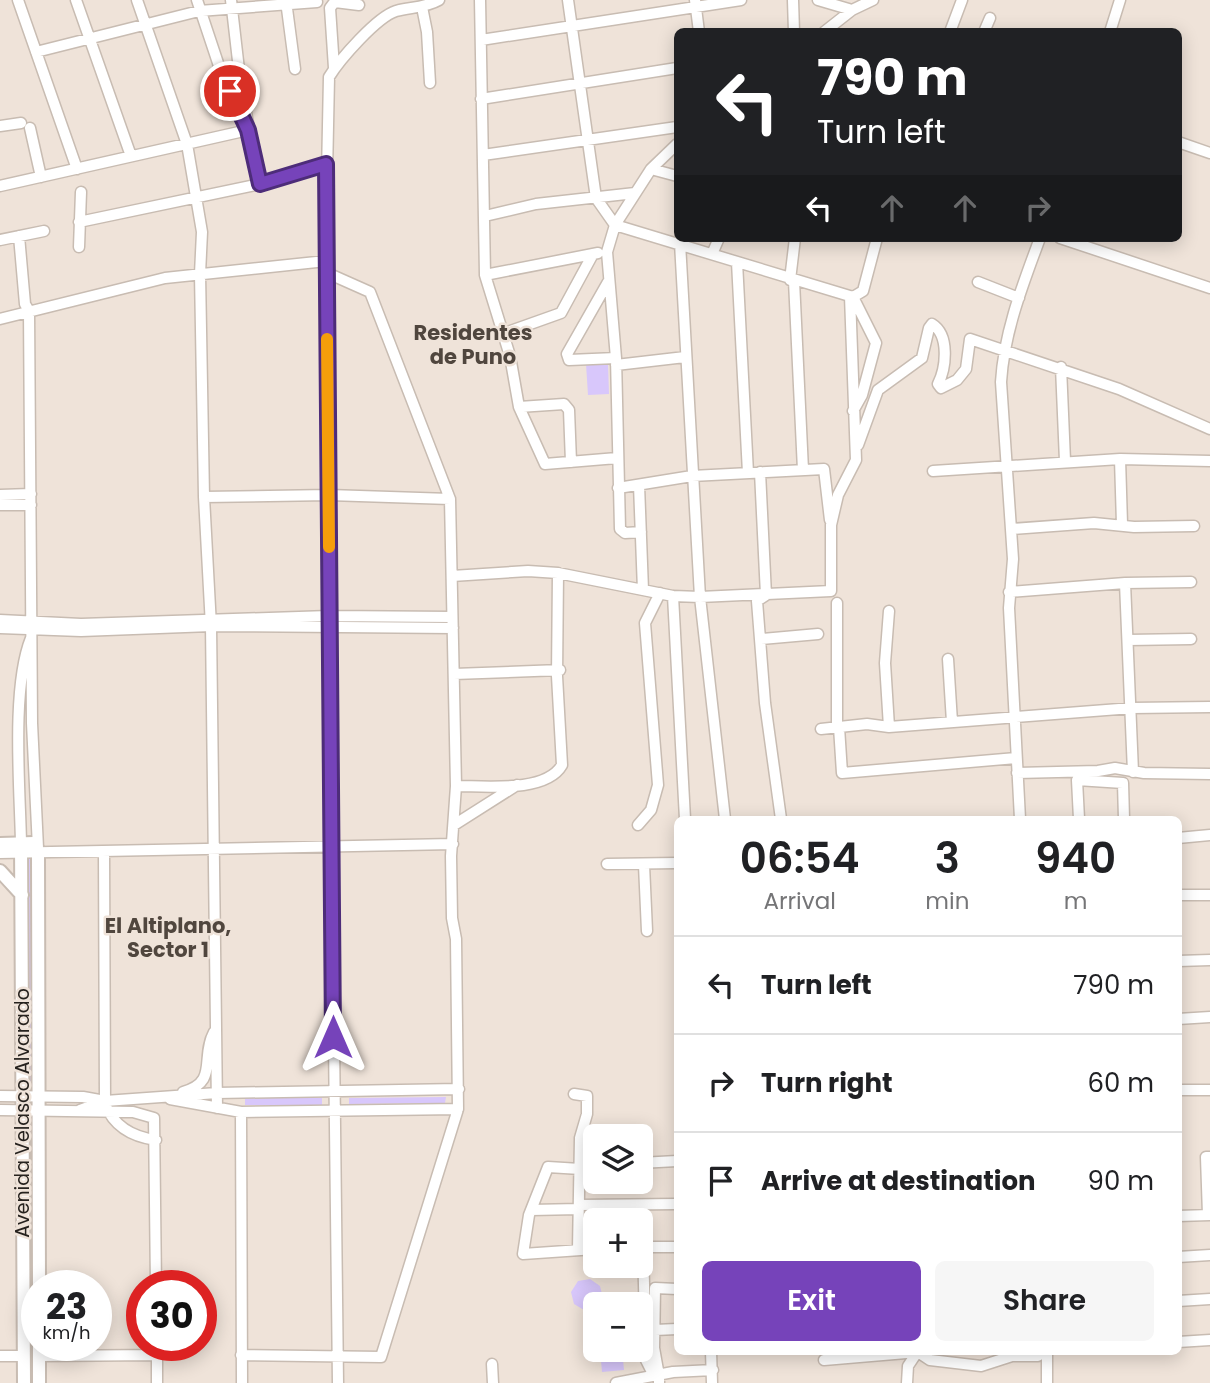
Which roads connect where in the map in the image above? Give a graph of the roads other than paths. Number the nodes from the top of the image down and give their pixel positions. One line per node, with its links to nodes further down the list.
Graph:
1 (18, 0): 33 (street)
2 (76, 0): 31 (street)
3 (137, 0): 23 (street)
4 (439, 0): 20 (street)
5 (480, 0): 32 (street)
6 (568, 0): 24 (street)
7 (741, 0): 16 (street)
8 (793, 0): 26 (street)
9 (818, 0): 21 (street)
10 (873, 0): 21 (street)
11 (962, 0): 28 (street)
12 (1120, 0): 30 (street)
13 (336, 1): 19 (street); 34 (street)
14 (317, 2): 15 (street)
15 (286, 3): 18 (street); 35 (street)
16 (695, 4): 24 (street); 25 (street)
17 (198, 5): 18 (street); 23 (street); 42 (street)
18 (232, 5): 42 (street)
19 (359, 5)
20 (422, 7): 34 (street); 37 (street)
21 (852, 10): 27 (street)
22 (990, 18): 29 (street)
23 (145, 24): 31 (street); 45 (street)
24 (571, 26): 32 (street); 38 (street)
25 (698, 28)
26 (793, 28)
27 (829, 28)
28 (952, 28)
29 (986, 28)
30 (1111, 28)
31 (90, 38): 33 (street); 49 (street)
32 (481, 40): 39 (street)
33 (36, 52): 51 (street)
34 (334, 68): 50 (street)
35 (295, 69)
36 (674, 69): 38 (street)
37 (430, 83)
38 (578, 85): 39 (street); 43 (street)
39 (481, 99): 48 (street)
40 (0, 126): 54 (street)
41 (674, 127): 43 (street)
42 (248, 130): 45 (street); 55 (street)
43 (586, 141): 48 (street); 60 (street)
44 (1182, 143): 47 (street)
45 (187, 144): 49 (street); 59 (street)
46 (674, 148): 52 (street)
47 (1210, 153)
48 (484, 155): 61 (street)
49 (131, 156): 51 (street)
50 (326, 164): 55 (street); 80 (street)
51 (77, 169): 54 (street)
52 (651, 169): 53 (street); 58 (street)
53 (674, 175)
54 (41, 177): 56 (street)
55 (260, 184): 59 (street)
56 (0, 186)
57 (81, 191): 62 (street)
58 (635, 193): 60 (street); 63 (street)
59 (198, 196): 62 (street); 81 (street)
60 (596, 198): 61 (street); 63 (street)
61 (485, 216): 82 (street)
62 (79, 222): 75 (street)
63 (615, 225): 67 (street); 76 (street)
64 (44, 231): 65 (street)
65 (19, 236): 66 (street); 89 (street)
66 (0, 240)
67 (674, 241)
68 (676, 242): 74 (street)
69 (717, 242): 78 (street)
70 (795, 242): 83 (street)
71 (876, 242): 87 (street)
72 (1039, 242): 88 (street)
73 (1072, 242): 86 (street)
74 (680, 243): 78 (street); 93 (street)
75 (79, 247)
76 (607, 252): 77 (street); 84 (street)
77 (593, 254): 82 (street); 91 (street)
78 (712, 254): 79 (street)
79 (737, 262): 83 (street); 109 (street)
80 (326, 267): 81 (street); 114 (street); 116 (street)
81 (200, 274): 89 (street); 115 (street)
82 (485, 275): 91 (street)
83 (792, 281): 87 (street); 106 (street)
84 (608, 282): 94 (street); 94 (street)
85 (978, 282): 88 (street)
86 (1210, 288)
87 (854, 296): 97 (street); 97 (street)
88 (1019, 298): 92 (street)
89 (29, 310): 90 (street); 117 (street)
90 (0, 318)
91 (502, 334): 96 (street)
92 (1005, 350): 95 (street); 99 (street); 105 (street)
93 (685, 357): 94 (street); 110 (street)
94 (616, 362): 100 (street)
95 (1061, 367): 98 (street); 102 (street)
96 (519, 407): 104 (street); 104 (street)
97 (853, 411): 99 (street)
98 (1210, 429)
99 (856, 449): 120 (street)
100 (617, 458): 104 (street); 112 (street)
101 (1120, 459): 102 (street); 103 (street); 119 (street)
102 (1065, 461): 105 (street)
103 (1210, 461)
104 (571, 462)
105 (1007, 465): 107 (street); 122 (street)
106 (803, 470): 108 (street); 120 (street)
107 (933, 471)
108 (760, 472): 109 (street); 131 (street)
109 (748, 473): 110 (street)
110 (692, 476): 111 (street); 133 (street)
111 (639, 485): 112 (street); 123 (street)
112 (618, 488): 123 (street)
113 (0, 495): 117 (street)
114 (329, 495): 115 (street); 116 (street); 137 (street)
115 (204, 497): 138 (street)
116 (450, 499): 125 (street)
117 (31, 500): 118 (street); 140 (street)
118 (0, 505)
119 (1122, 524): 121 (street); 122 (street)
120 (831, 525): 131 (street)
121 (1194, 526)
122 (1011, 529): 129 (street)
123 (641, 532): 128 (street)
124 (558, 573): 125 (street); 128 (street); 147 (street)
125 (452, 576): 139 (street)
126 (1191, 582): 127 (street)
127 (1125, 583): 129 (street); 145 (street)
128 (643, 590): 130 (street)
129 (1009, 592): 151 (street)
130 (660, 593): 132 (street); 169 (street)
131 (766, 595): 133 (street); 143 (street)
132 (673, 596): 133 (street); 162 (street)
133 (700, 597): 163 (street)
134 (837, 603): 153 (street)
135 (889, 611): 154 (street)
136 (0, 620): 140 (street)
137 (329, 621): 138 (street); 139 (street); 175 (street)
138 (210, 622): 140 (street); 176 (street)
139 (453, 623): 148 (street)
140 (32, 627): 141 (street); 174 (street); 174 (street)
141 (0, 628)
142 (818, 634): 143 (street)
143 (761, 639): 164 (street)
144 (1191, 639): 145 (street)
145 (1128, 640): 150 (street)
146 (948, 659): 152 (street)
147 (560, 670): 148 (street); 160 (street)
148 (454, 674): 161 (street)
149 (1210, 707): 150 (street)
150 (1132, 708): 151 (street); 157 (street)
151 (1014, 717): 152 (street); 156 (street)
152 (951, 722): 154 (street)
153 (838, 727): 154 (street); 155 (street); 156 (street)
154 (889, 727)
155 (821, 729)
156 (1016, 758): 158 (street)
157 (1133, 772): 158 (street); 159 (street)
158 (1017, 773): 165 (street)
159 (1210, 774)
160 (517, 785): 161 (street); 168 (street)
161 (456, 786): 168 (street)
162 (685, 816)
163 (725, 816)
164 (780, 816)
165 (1020, 816)
166 (1079, 816): 167 (street)
167 (1124, 816)
168 (454, 825): 173 (street)
169 (638, 825)
170 (1210, 835): 171 (street)
171 (1182, 838)
172 (0, 844): 174 (main road)
173 (453, 844): 175 (street); 193 (street)
174 (30, 847): 177 (street); 178 (street); 179 (street); 184 (main road, Avenida Velasco Alvarado); 202 (main road, Avenida Velasco Alvarado)
175 (331, 848): 176 (street); 196 (street)
176 (212, 850): 178 (street); 192 (street)
177 (104, 851): 178 (street); 203 (street)
178 (139, 851)
179 (0, 853)
180 (674, 863): 182 (street)
181 (607, 864): 182 (street)
182 (644, 864): 187 (street)
183 (0, 870): 184 (main road)
184 (22, 895): 200 (main road, Avenida Velasco Alvarado)
185 (1182, 895): 186 (street)
186 (1210, 895)
187 (648, 931)
188 (1210, 960): 189 (street)
189 (1182, 961)
190 (1210, 1017): 191 (street)
191 (1182, 1019)
192 (215, 1029): 197 (street); 201 (street)
193 (459, 1089): 196 (street); 205 (street)
194 (1182, 1090): 195 (street)
195 (1210, 1090)
196 (334, 1092): 197 (street); 208 (street)
197 (216, 1093): 201 (street); 204 (street)
198 (574, 1094): 215 (street)
199 (0, 1096): 200 (street)
200 (22, 1096): 202 (street); 207 (main road, Avenida Velasco Alvarado)
201 (165, 1097): 203 (street); 204 (street)
202 (38, 1102): 203 (street); 203 (street); 207 (street); 228 (main road, Avenida Velasco Alvarado)
203 (107, 1106): 210 (street); 210 (street)
204 (217, 1108): 209 (street)
205 (458, 1109): 208 (street); 247 (street)
206 (0, 1110): 207 (street)
207 (22, 1110): 227 (main road, Avenida Velasco Alvarado)
208 (333, 1111): 209 (street); 247 (street)
209 (241, 1112): 238 (street)
210 (156, 1140): 229 (street)
211 (1210, 1157): 219 (street)
212 (674, 1161): 213 (street)
213 (653, 1162)
214 (583, 1166): 215 (street)
215 (580, 1167): 217 (street); 218 (street)
216 (674, 1204): 217 (street)
217 (579, 1207): 218 (street); 223 (street)
218 (531, 1210): 223 (street)
219 (1209, 1215): 220 (street)
220 (1182, 1216)
221 (653, 1247): 222 (street)
222 (674, 1247)
223 (578, 1249): 224 (street)
224 (583, 1249)
225 (1210, 1255): 226 (street)
226 (1182, 1256)
227 (23, 1270)
228 (39, 1270)
229 (156, 1270)
230 (643, 1278): 254 (street)
231 (674, 1289): 235 (street)
232 (1210, 1299): 233 (street)
233 (1182, 1301)
234 (674, 1329): 235 (street)
235 (655, 1330): 254 (street)
236 (1210, 1340): 237 (street)
237 (1182, 1342)
238 (241, 1355): 247 (street); 258 (street)
239 (711, 1355): 253 (street)
240 (853, 1355): 248 (street)
241 (915, 1355): 263 (street)
242 (923, 1355): 243 (street)
243 (1039, 1355)
244 (1045, 1355): 264 (street)
245 (0, 1356): 246 (street)
246 (21, 1356)
247 (338, 1356): 259 (street)
248 (824, 1360)
249 (23, 1361): 255 (main road, Avenida Velasco Alvarado)
250 (39, 1361): 256 (main road)
251 (157, 1361): 257 (street)
252 (492, 1364): 260 (street)
253 (713, 1370): 254 (street); 262 (street)
254 (659, 1379): 261 (street)
255 (23, 1383)
256 (39, 1383)
257 (157, 1383)
258 (242, 1383)
259 (338, 1383)
260 (493, 1383)
261 (616, 1383)
262 (712, 1383)
263 (907, 1383)
264 (1047, 1383)

